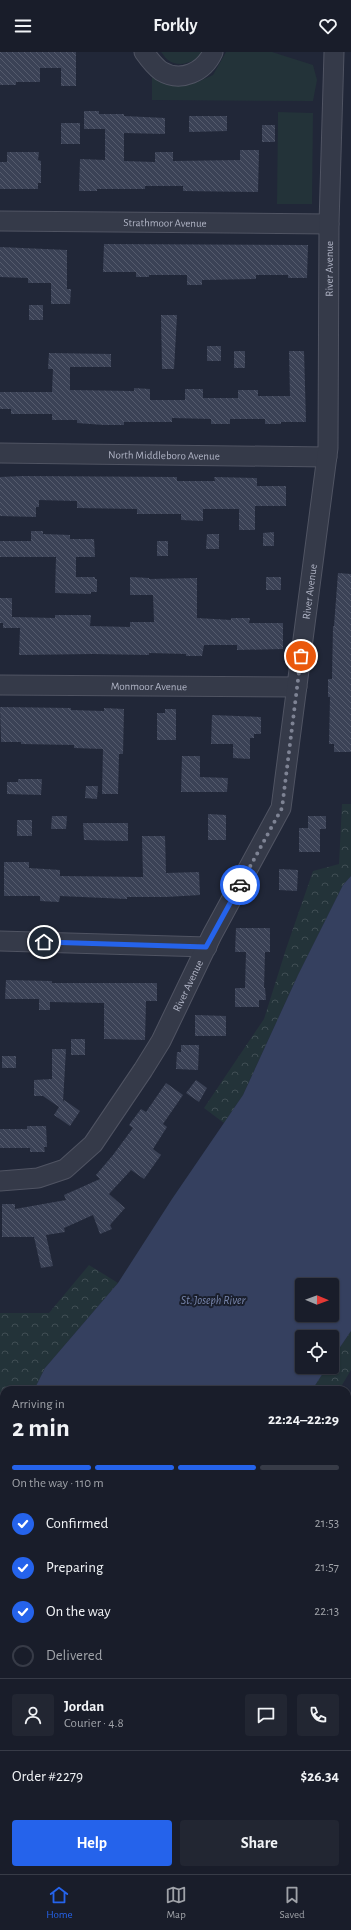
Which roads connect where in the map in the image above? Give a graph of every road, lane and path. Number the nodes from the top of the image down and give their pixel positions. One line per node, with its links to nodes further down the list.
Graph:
1 (144, 52): 2 (street)
2 (213, 52)
3 (334, 52): 5 (street, River Avenue)
4 (0, 221): 5 (street, Strathmoor Avenue)
5 (329, 224): 7 (street, River Avenue)
6 (0, 453): 7 (street, North Middleboro Avenue)
7 (327, 457): 9 (street, River Avenue)
8 (0, 685): 9 (street, Monmoor Avenue)
9 (297, 687): 11 (street, River Avenue)
10 (0, 941): 11 (street)
11 (206, 947): 12 (street, River Avenue)
12 (0, 1180)

